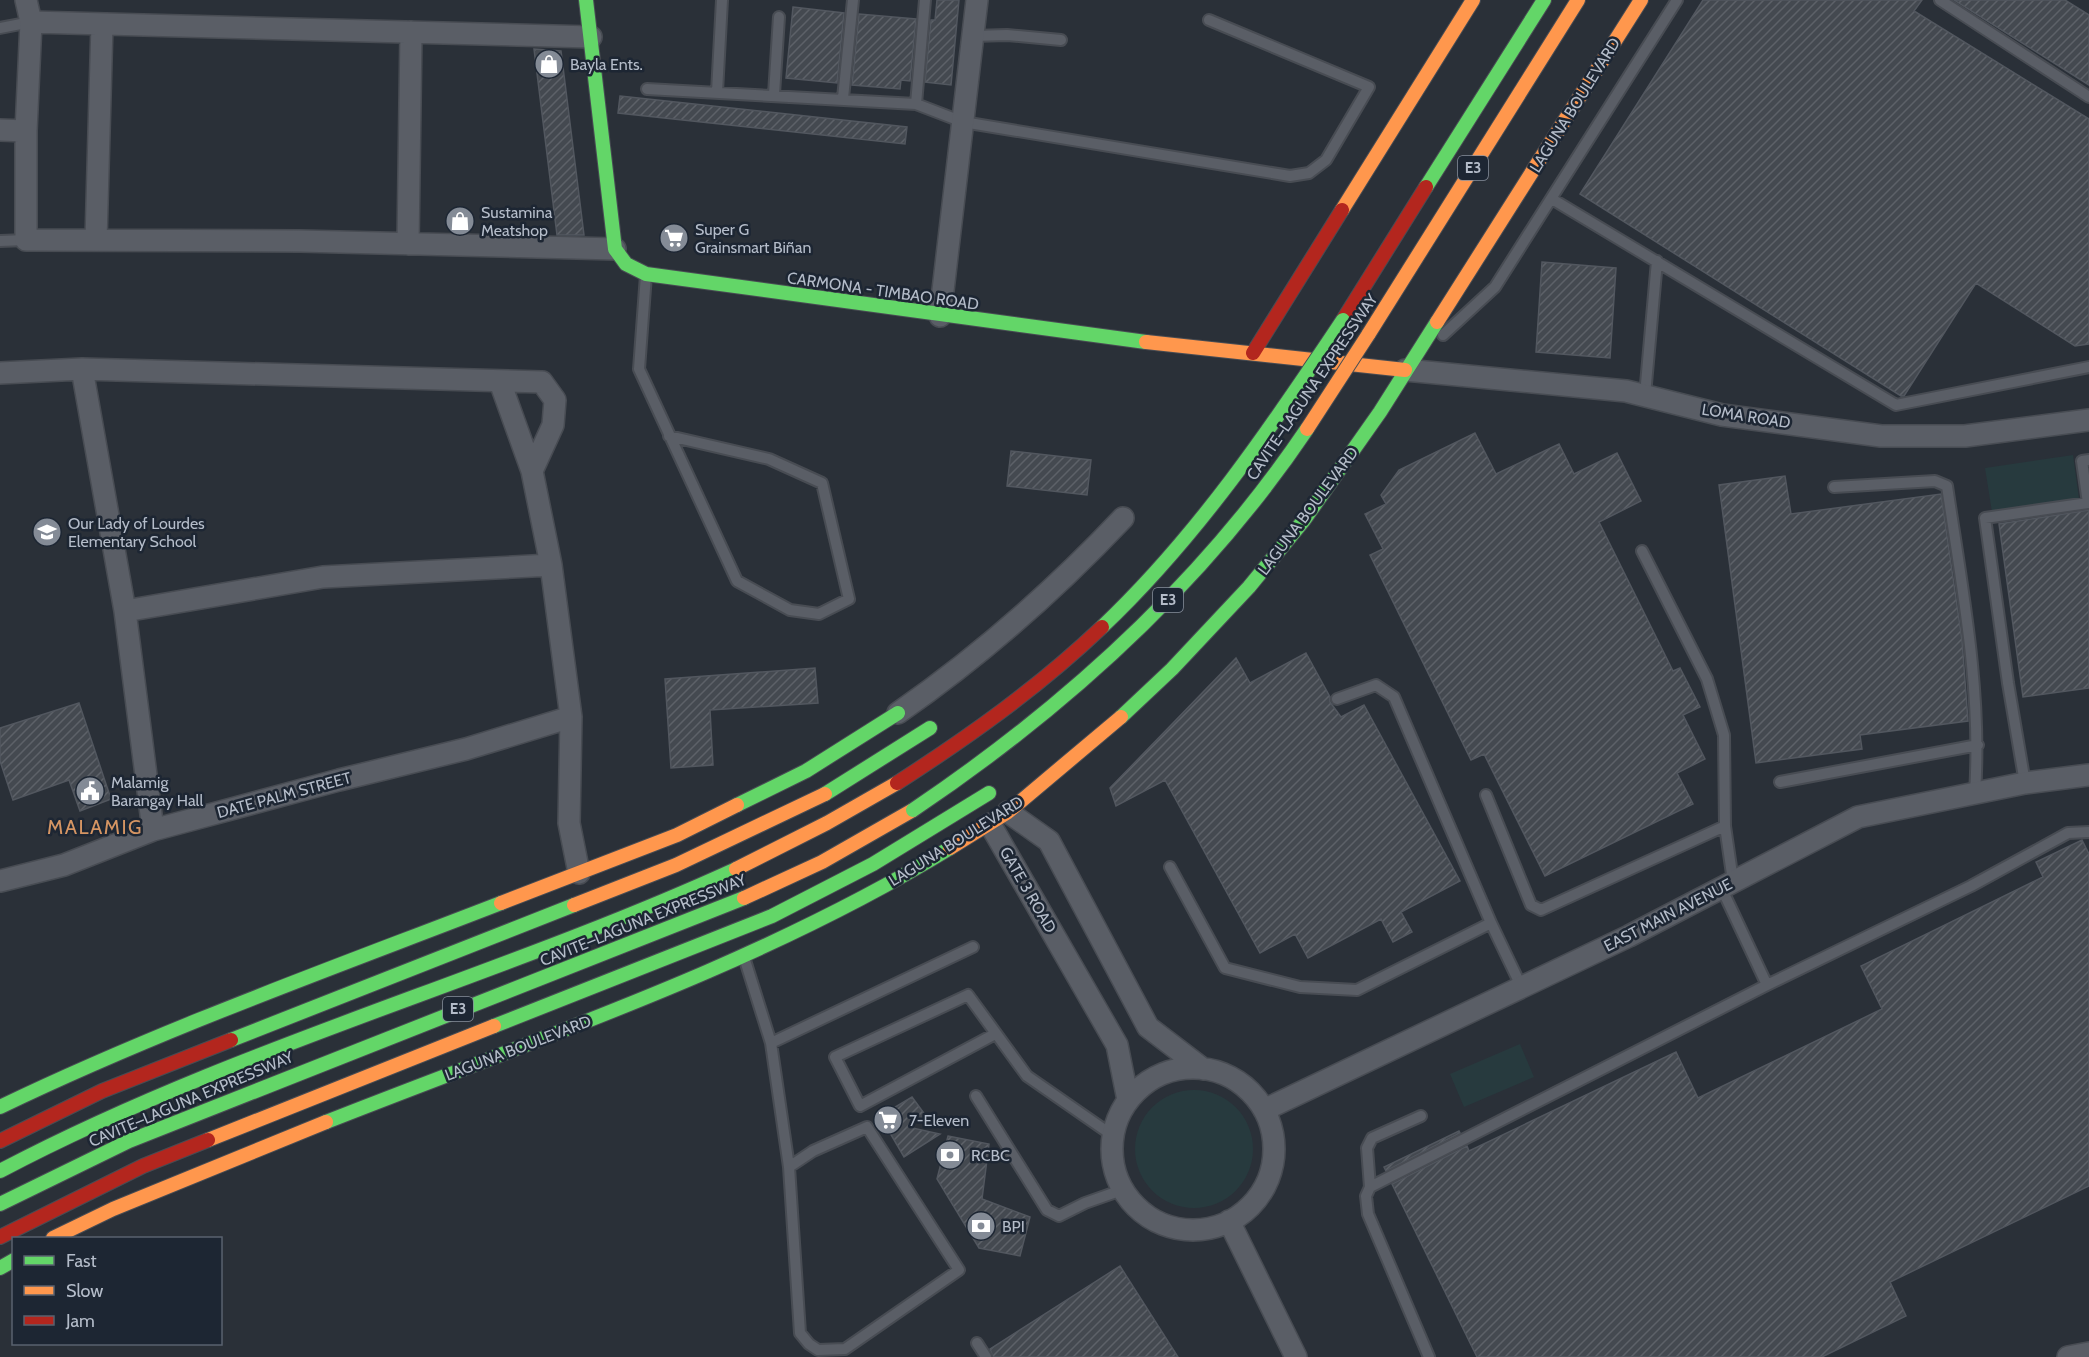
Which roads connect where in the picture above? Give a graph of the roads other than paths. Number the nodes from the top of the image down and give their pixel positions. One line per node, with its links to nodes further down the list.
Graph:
1 (26, 0): 15 (street)
2 (586, 0): 20 (main road)
3 (722, 0): 23 (lane)
4 (853, 0): 26 (lane)
5 (925, 0): 27 (lane)
6 (977, 0): 19 (street)
7 (1473, 0): 40 (main road)
8 (1544, 0): 93 (main road, CAVITE–LAGUNA EXPRESSWAY / E3, bridge)
9 (1578, 0): 96 (main road, CAVITE–LAGUNA EXPRESSWAY / E3, bridge)
10 (1641, 0): 43 (main road, LAGUNA BOULEVARD)
11 (1677, 0): 31 (lane)
12 (1940, 0): 25 (lane)
13 (779, 17): 24 (lane)
14 (1209, 20): 28 (lane)
15 (31, 22): 16 (street); 17 (lane); 30 (street)
16 (102, 24): 18 (street); 33 (street)
17 (0, 28)
18 (411, 32): 20 (street); 35 (street)
19 (973, 36): 21 (lane); 28 (street)
20 (591, 37): 36 (main road)
21 (1061, 40)
22 (647, 89): 23 (lane)
23 (717, 92): 24 (lane)
24 (774, 94): 26 (lane)
25 (2089, 97)
26 (843, 98): 27 (lane)
27 (916, 104): 28 (lane)
28 (963, 122): 39 (street)
29 (0, 130): 30 (street)
30 (26, 131): 32 (street)
31 (1552, 198): 37 (lane); 43 (lane)
32 (26, 240): 33 (street); 34 (lane)
33 (96, 240): 35 (street)
34 (0, 241)
35 (408, 244): 36 (street)
36 (615, 249): 38 (main road, CARMONA - TIMBAO ROAD)
37 (1657, 261): 41 (lane); 46 (lane)
38 (646, 274): 39 (main road, CARMONA - TIMBAO ROAD); 48 (lane)
39 (940, 316): 40 (main road, CARMONA - TIMBAO ROAD)
40 (1253, 353): 43 (main road, CARMONA - TIMBAO ROAD)
41 (2089, 367)
42 (82, 369): 44 (street); 45 (street); 55 (street)
43 (1405, 370): 46 (street, LOMA ROAD); 69 (main road, LAGUNA BOULEVARD)
44 (0, 373)
45 (500, 381): 50 (street); 50 (street)
46 (1645, 395): 47 (street, LOMA ROAD)
47 (2089, 420)
48 (669, 436): 48 (lane)
49 (2089, 460): 64 (lane)
50 (532, 471): 54 (street)
51 (1834, 487): 61 (lane)
52 (1123, 518): 57 (street)
53 (1642, 551): 70 (lane)
54 (551, 565): 55 (street); 58 (street)
55 (125, 611): 71 (street)
56 (1337, 699): 77 (lane)
57 (898, 712): 59 (main road, GATE 3 ROAD); 60 (main road, GATE 3 ROAD); 74 (main road)
58 (571, 717): 71 (street, DATE PALM STREET); 74 (street)
59 (930, 728): 60 (main road); 65 (main road, GATE 3 ROAD)
60 (911, 741): 68 (main road, GATE 3 ROAD); 91 (main road)
61 (1978, 745): 63 (lane); 66 (lane)
62 (2089, 775): 64 (street, EAST MAIN AVENUE)
63 (1779, 782)
64 (2025, 783): 66 (street, EAST MAIN AVENUE)
65 (989, 793): 68 (main road); 69 (main road, GATE 3 ROAD)
66 (1975, 793): 76 (street, EAST MAIN AVENUE)
67 (1486, 795): 70 (lane)
68 (971, 805): 69 (main road, GATE 3 ROAD); 98 (main road)
69 (999, 818): 79 (main road, LAGUNA BOULEVARD); 84 (street, GATE 3 ROAD); 86 (street, GATE 3 ROAD)
70 (1725, 826): 76 (lane)
71 (153, 830): 75 (street, DATE PALM STREET)
72 (2089, 832): 80 (lane)
73 (1170, 867): 77 (lane)
74 (579, 873): 87 (main road)
75 (0, 881)
76 (1727, 884): 80 (lane); 81 (street, EAST MAIN AVENUE)
77 (1491, 923): 81 (lane)
78 (973, 947): 83 (lane)
79 (744, 957): 83 (lane); 99 (main road, LAGUNA BOULEVARD)
80 (1767, 985): 94 (lane)
81 (1522, 988): 88 (street, EAST MAIN AVENUE)
82 (995, 1034): 82 (lane); 90 (lane)
83 (771, 1043): 92 (lane)
84 (1203, 1069): 86 (street); 88 (street)
85 (976, 1096): 95 (lane)
86 (1128, 1100): 90 (street)
87 (0, 1107)
88 (1264, 1110): 97 (street)
89 (1421, 1116): 94 (lane)
90 (1112, 1135): 95 (street)
91 (0, 1142)
92 (789, 1167): 92 (lane)
93 (0, 1171)
94 (1370, 1187): 104 (lane)
95 (1122, 1190): 97 (street)
96 (0, 1204)
97 (1229, 1221): 103 (street)
98 (0, 1237)
99 (57, 1237)
100 (977, 1343): 102 (lane)
101 (2089, 1353): 105 (street)
102 (986, 1357)
103 (1296, 1357)
104 (1429, 1357)
105 (2068, 1357)

